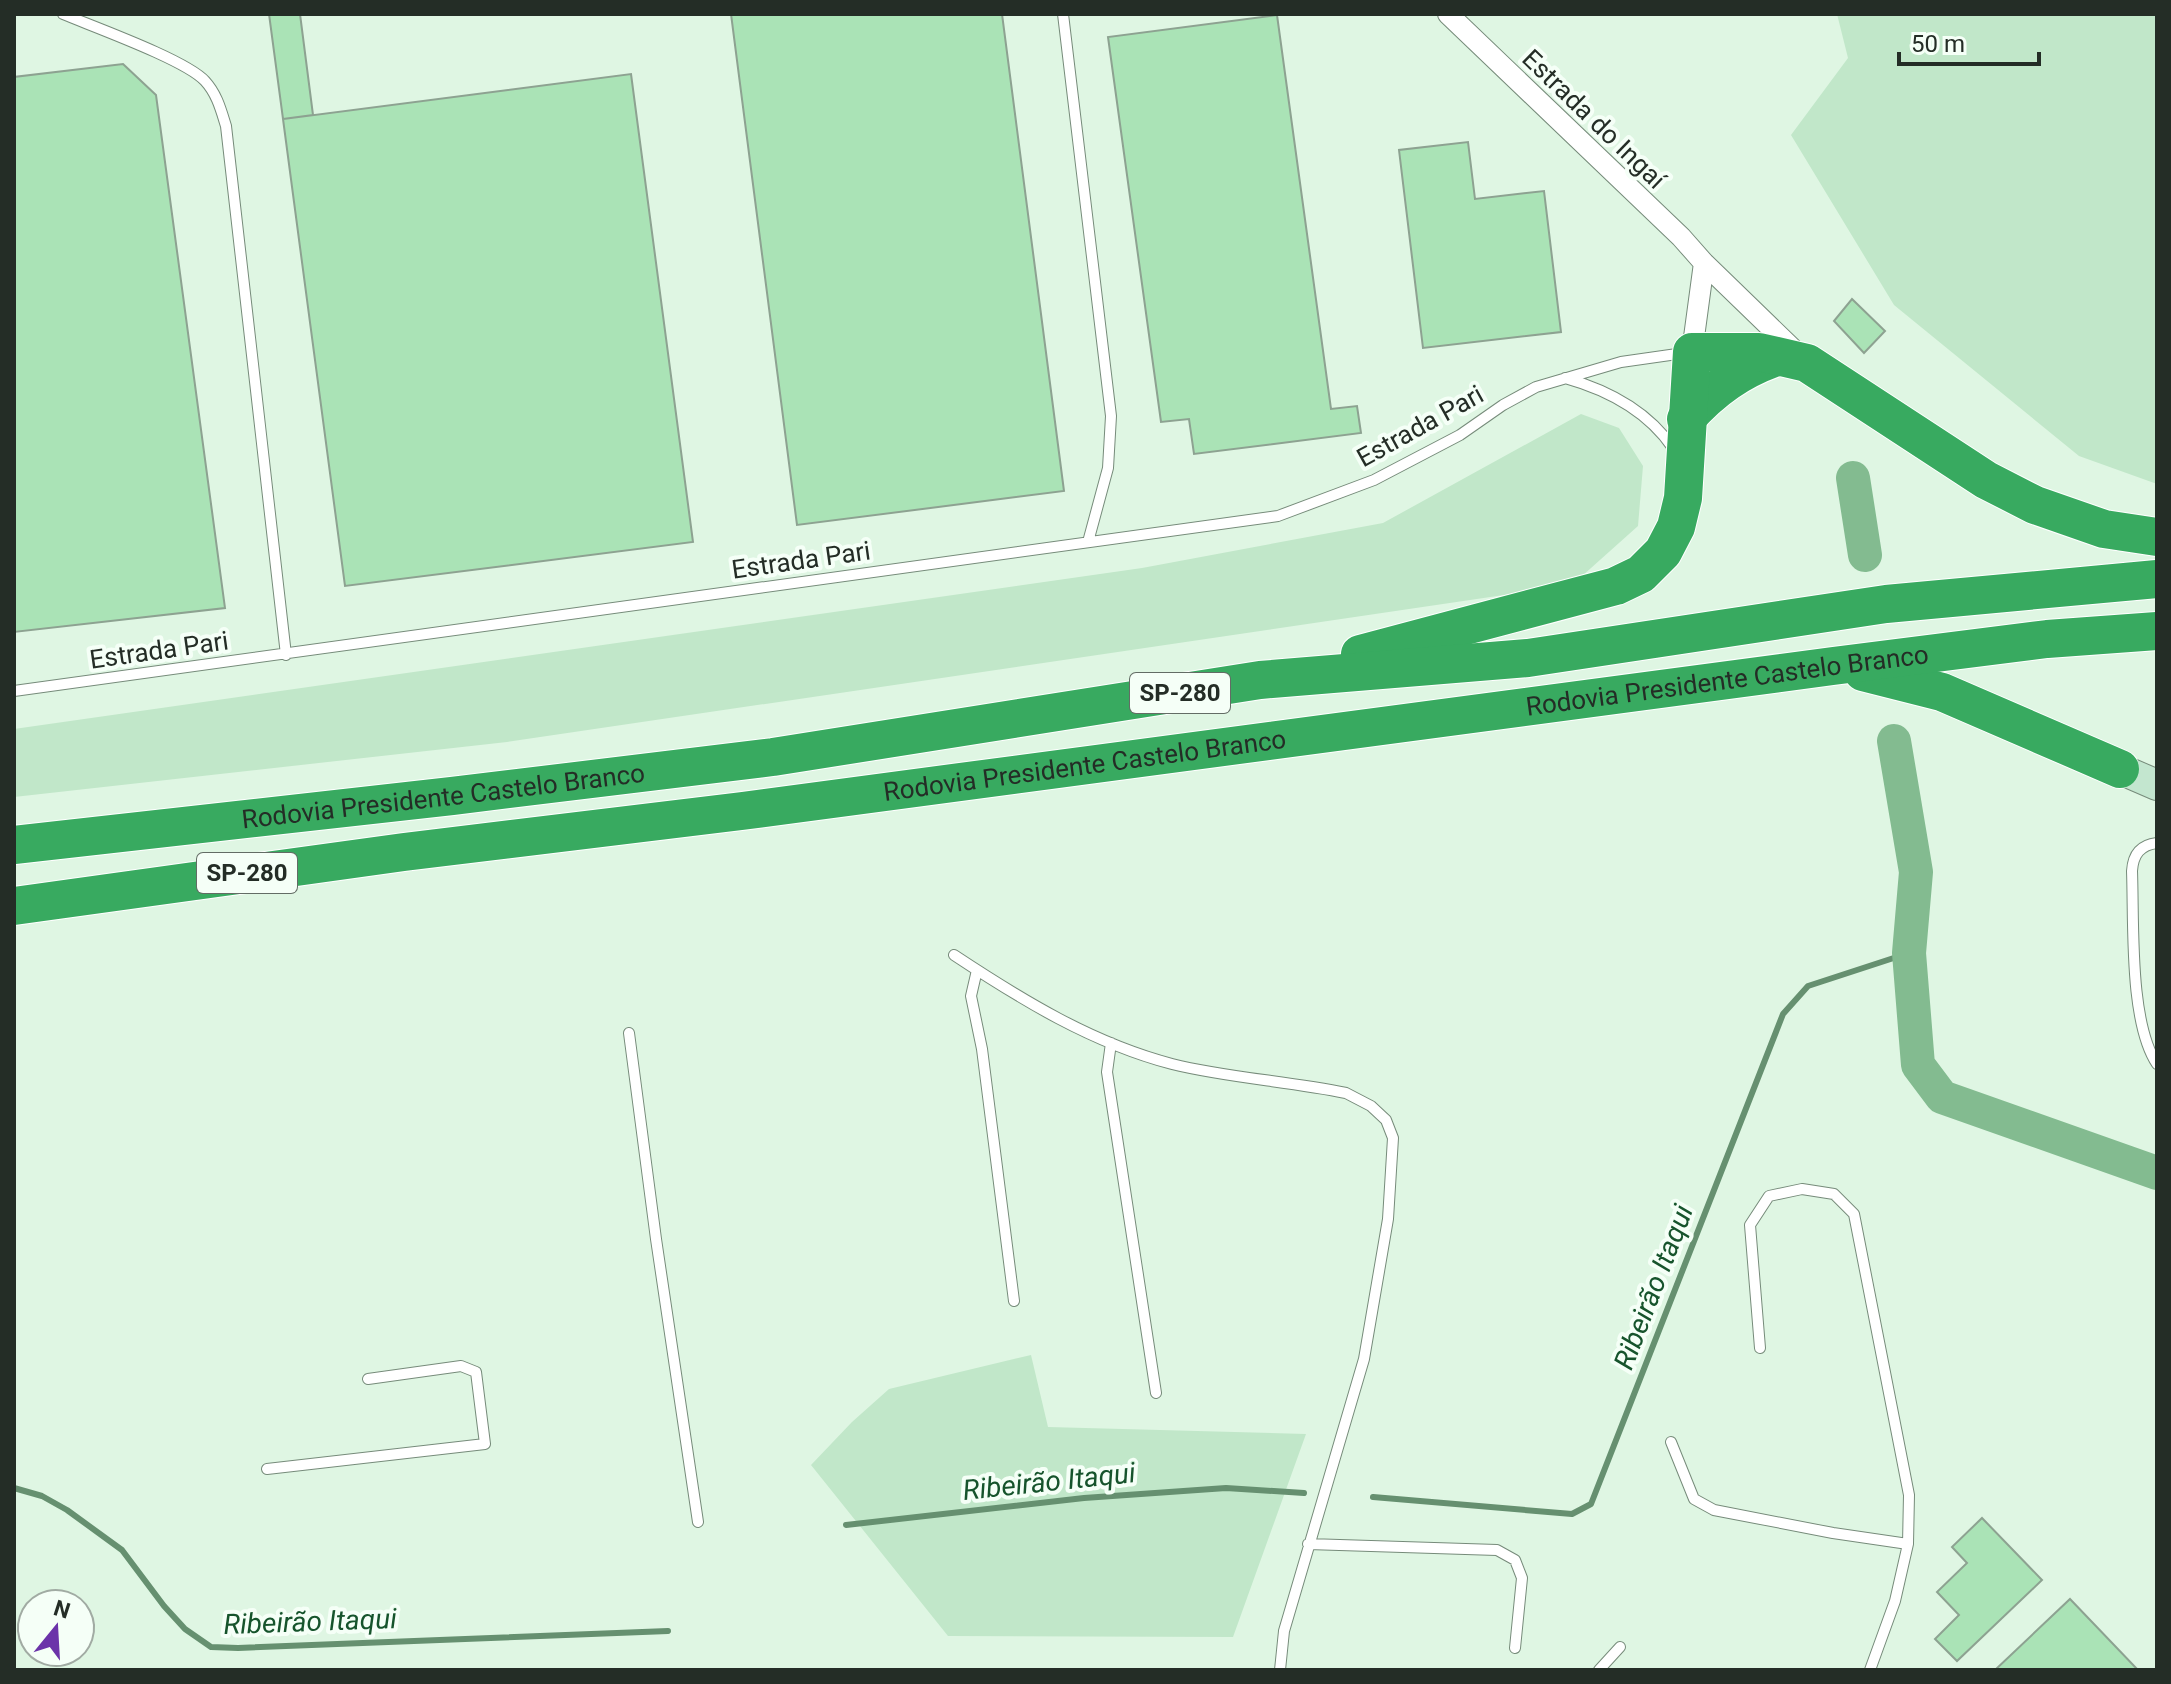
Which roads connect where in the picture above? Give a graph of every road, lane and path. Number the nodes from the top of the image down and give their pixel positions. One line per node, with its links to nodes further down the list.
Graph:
1 (63, 14): 14 (lane)
2 (1063, 14): 11 (lane)
3 (1448, 14): 4 (street, Estrada do Ingaí)
4 (1704, 263): 5 (street); 6 (street, Estrada do Ingaí)
5 (1692, 352): 6 (highway); 7 (lane, Estrada Pari); 8 (highway)
6 (1794, 360): 8 (highway); 10 (highway)
7 (1563, 377): 9 (lane); 11 (lane, Estrada Pari)
8 (1686, 419): 9 (highway)
9 (1685, 465): 16 (highway)
10 (2157, 537)
11 (1088, 542): 14 (lane, Estrada Pari)
12 (2157, 579): 16 (highway, Rodovia Presidente Castelo Branco / SP-280)
13 (2157, 631): 15 (highway, Rodovia Presidente Castelo Branco / SP-280)
14 (286, 655): 17 (lane, Estrada Pari)
15 (1833, 666): 18 (highway); 22 (highway, Rodovia Presidente Castelo Branco / SP-280)
16 (1260, 680): 21 (highway, Rodovia Presidente Castelo Branco / SP-280)
17 (14, 691)
18 (2120, 769): 19 (main road)
19 (2157, 785)
20 (2157, 843): 27 (lane)
21 (14, 845)
22 (14, 906)
23 (954, 955): 24 (lane)
24 (977, 970): 26 (lane); 28 (lane)
25 (629, 1033): 34 (lane)
26 (1111, 1043): 31 (lane); 35 (lane)
27 (2157, 1064)
28 (1014, 1301)
29 (1760, 1348): 36 (lane)
30 (368, 1379): 33 (lane)
31 (1156, 1393)
32 (1671, 1442): 36 (lane)
33 (267, 1469)
34 (698, 1522)
35 (1308, 1544): 38 (lane); 39 (lane)
36 (1908, 1544): 41 (lane)
37 (1620, 1647): 40 (lane)
38 (1515, 1648)
39 (1280, 1670)
40 (1599, 1670)
41 (1870, 1670)

